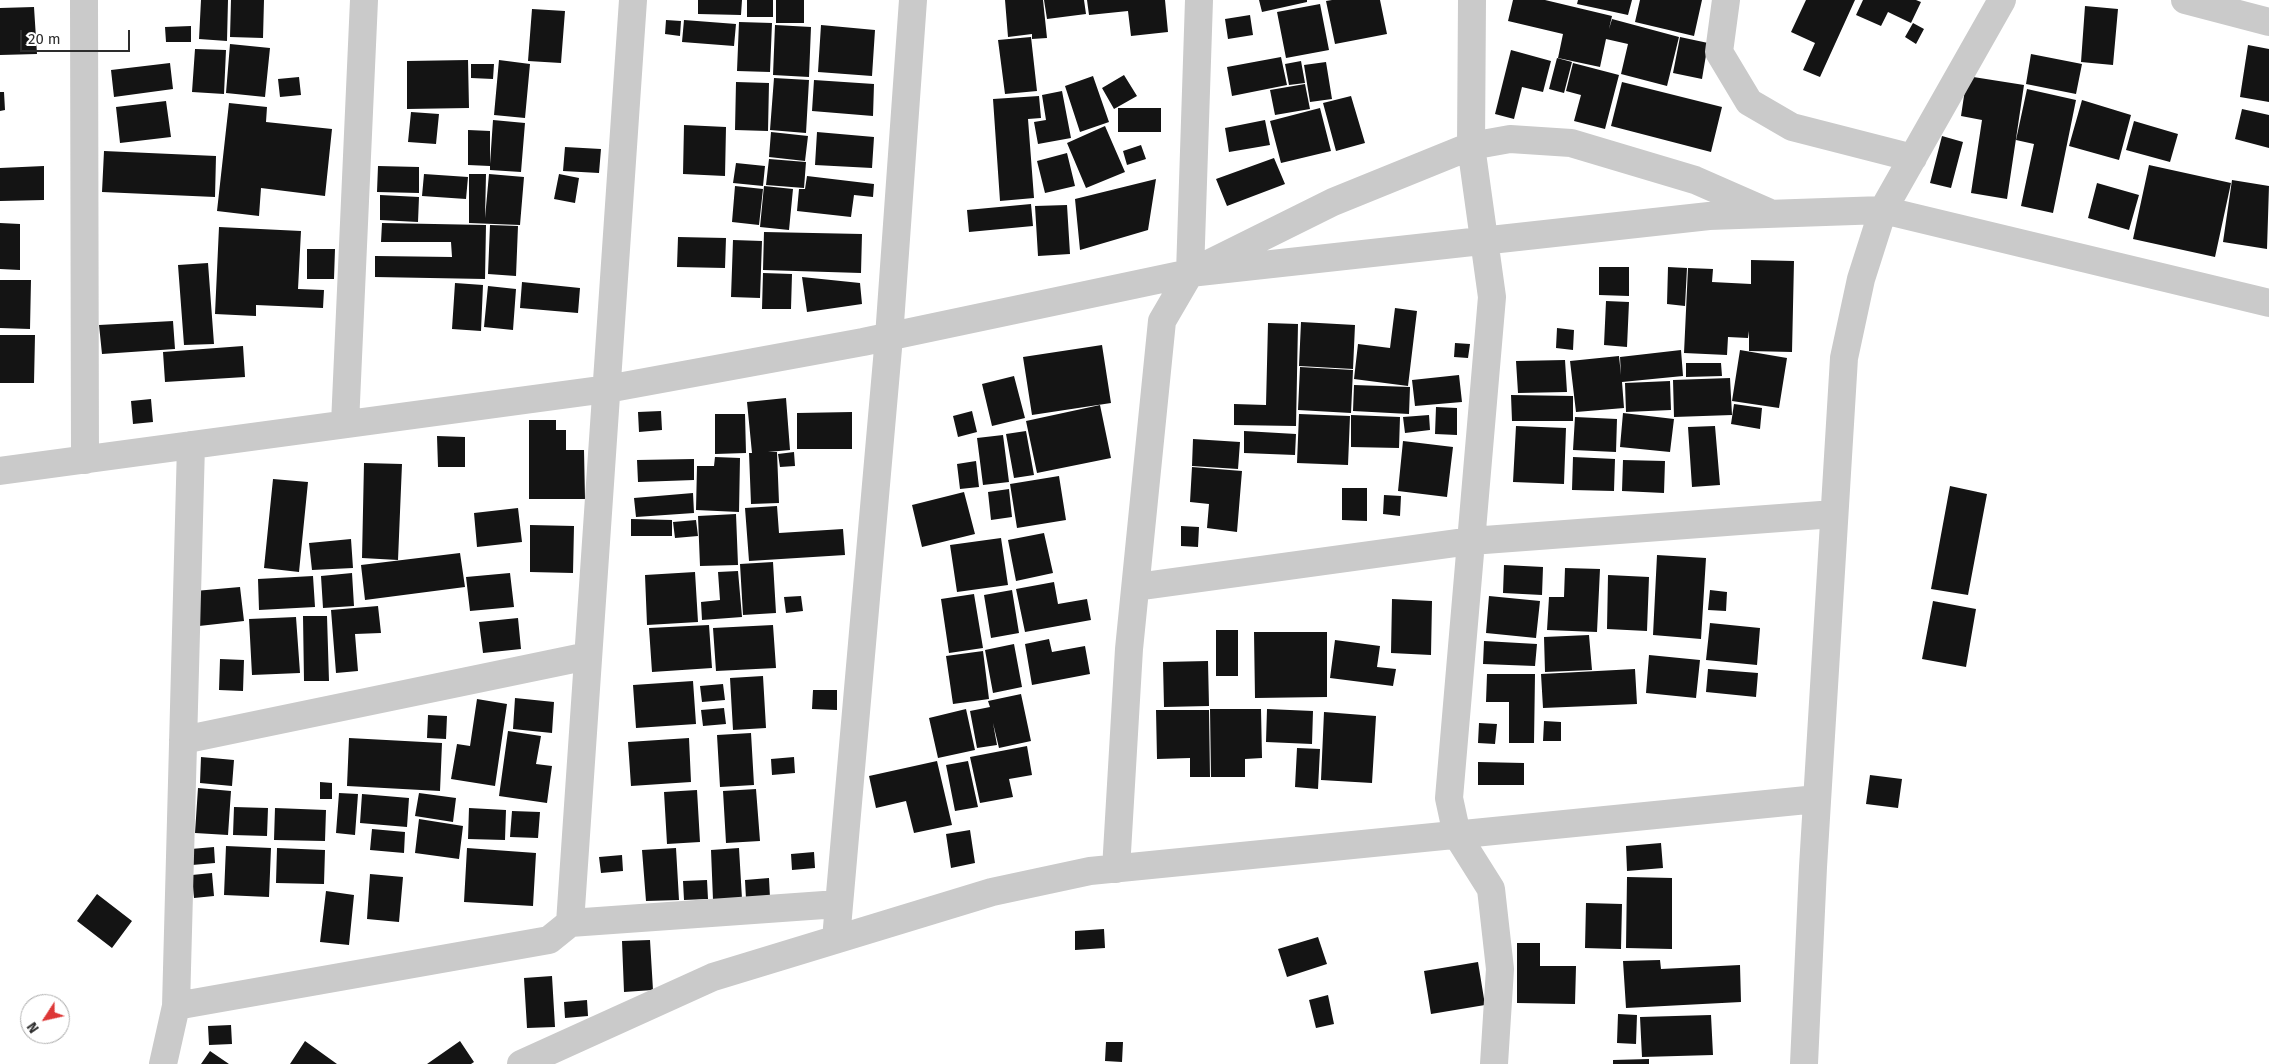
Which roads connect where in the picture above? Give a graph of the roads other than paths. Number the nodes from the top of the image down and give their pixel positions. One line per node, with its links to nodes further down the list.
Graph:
1 (84, 0): 22 (street)
2 (364, 0): 20 (street)
3 (633, 0): 19 (street)
4 (913, 0): 18 (street)
5 (1199, 0): 16 (street)
6 (1472, 0): 11 (street)
7 (1726, 0): 12 (street)
8 (2002, 0): 12 (street)
9 (2185, 0): 10 (street)
10 (2269, 22)
11 (1471, 146): 14 (street); 15 (street); 16 (street)
12 (1913, 158): 13 (street)
13 (1883, 210): 14 (street); 17 (street); 24 (street)
14 (1774, 214): 15 (street)
15 (1485, 240): 16 (street); 25 (street)
16 (1190, 273): 18 (street); 26 (street)
17 (2269, 303)
18 (889, 337): 19 (street); 32 (street)
19 (607, 389): 20 (street); 27 (street)
20 (345, 424): 21 (street)
21 (191, 445): 22 (street); 28 (street)
22 (85, 460): 23 (street)
23 (0, 471)
24 (1834, 514): 25 (street); 29 (street)
25 (1471, 541): 26 (street); 30 (street)
26 (1136, 587): 31 (street)
27 (588, 656): 28 (street); 33 (street)
28 (183, 740): 35 (street)
29 (1817, 799): 30 (street); 39 (street)
30 (1457, 834): 31 (street); 38 (street)
31 (1116, 869): 34 (street)
32 (838, 904): 33 (street); 34 (street)
33 (570, 923): 35 (street)
34 (836, 939): 37 (street)
35 (176, 1006): 36 (street)
36 (163, 1064)
37 (521, 1064)
38 (1494, 1064)
39 (1804, 1064)

